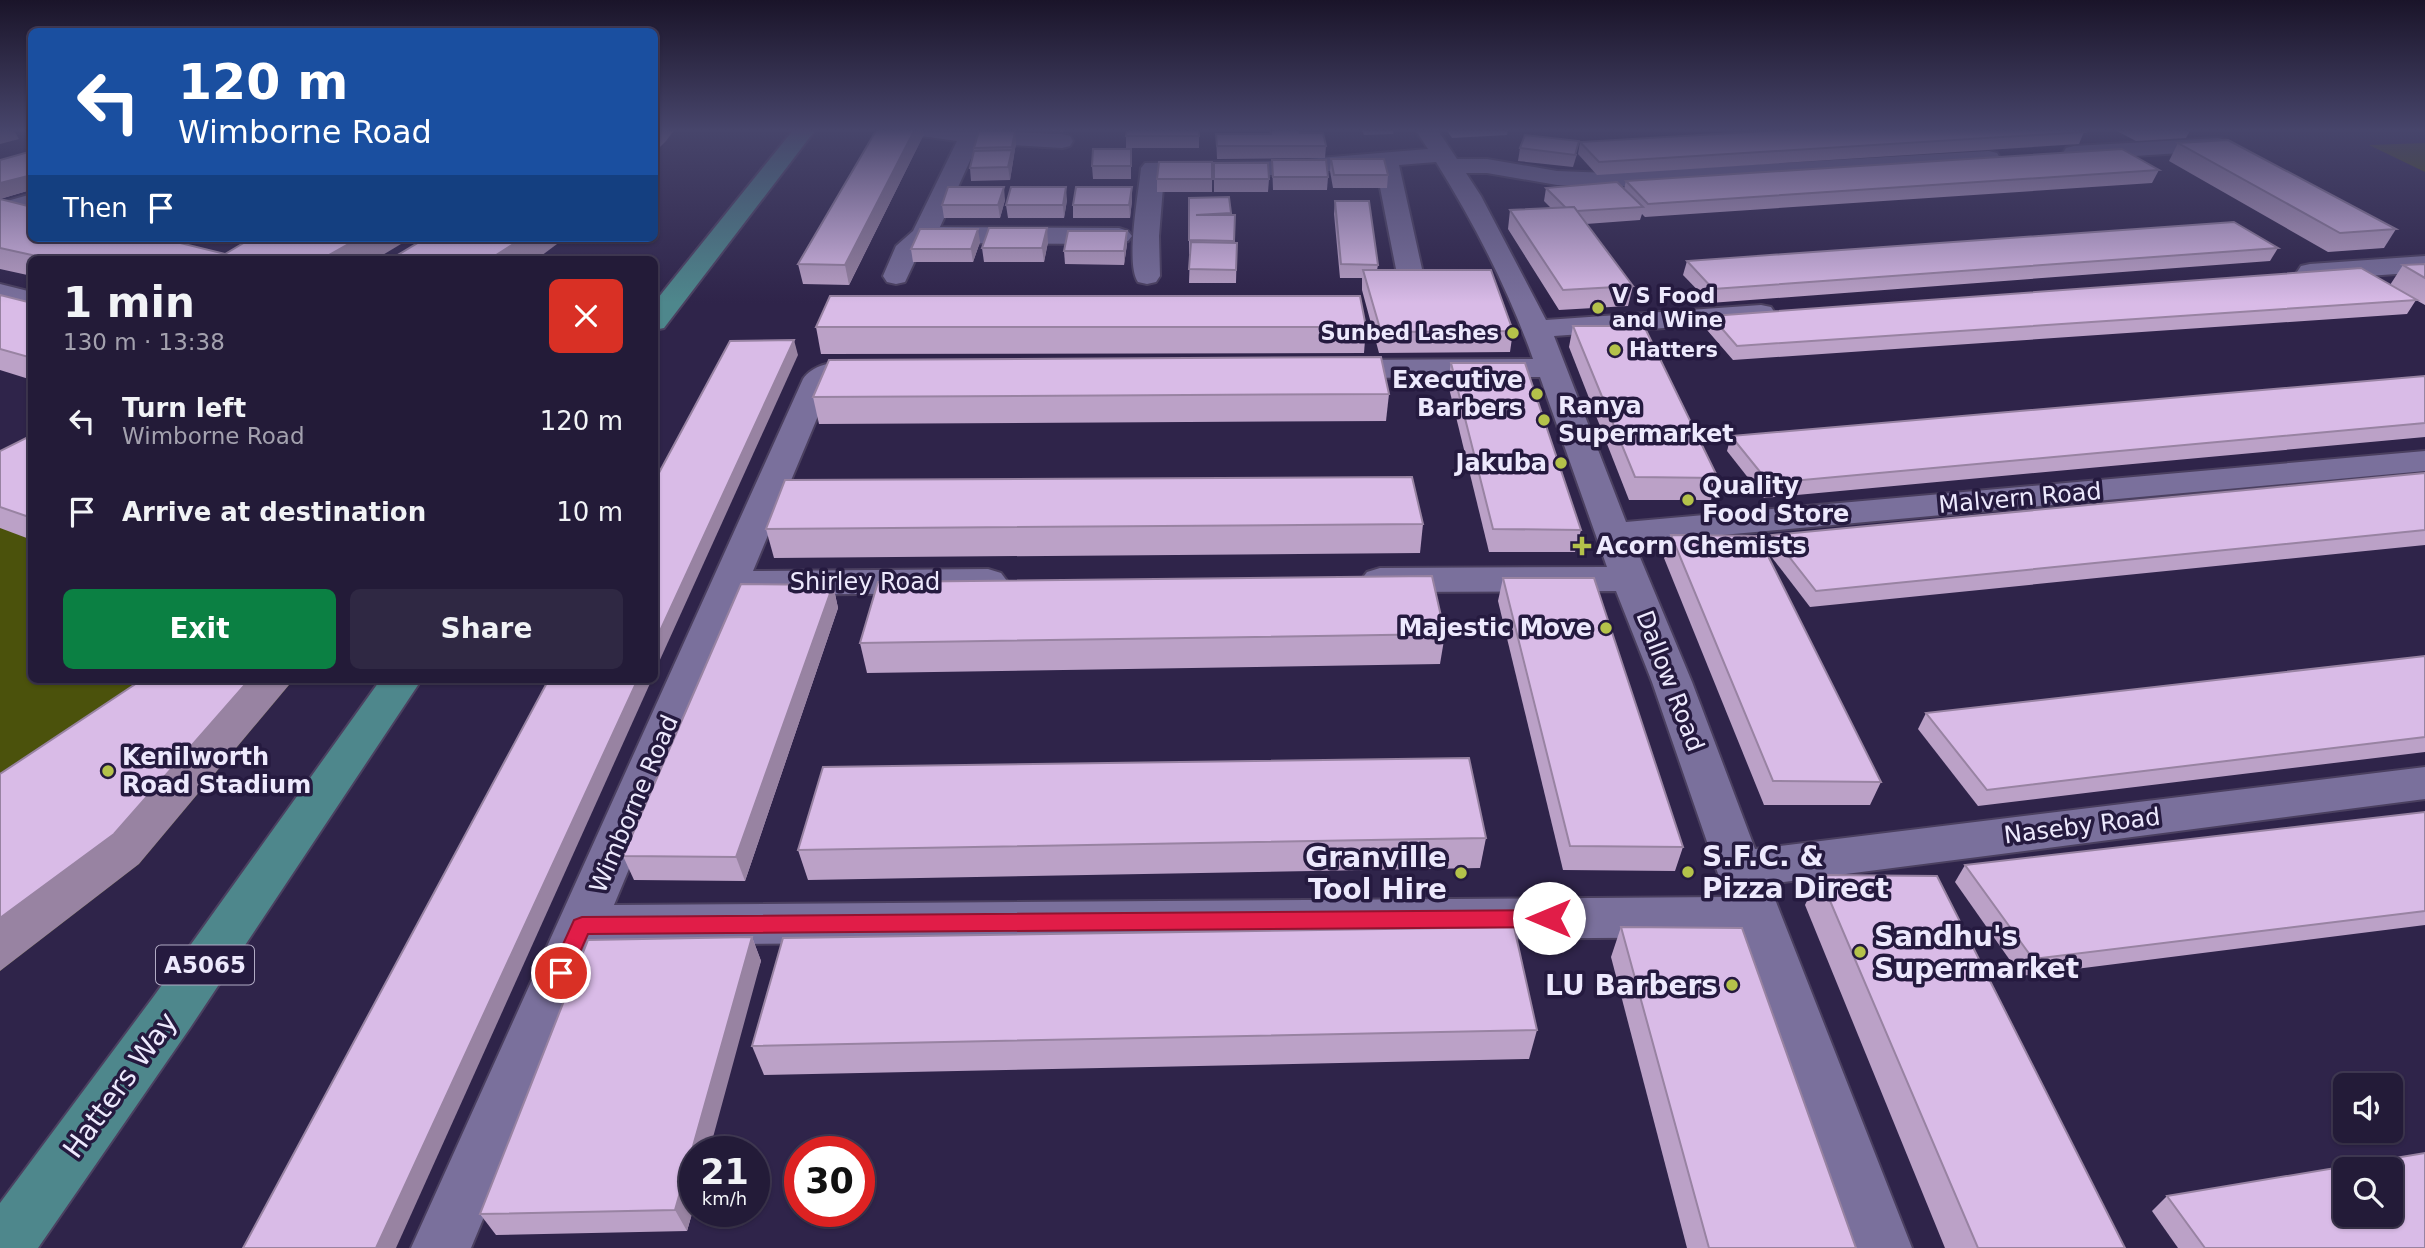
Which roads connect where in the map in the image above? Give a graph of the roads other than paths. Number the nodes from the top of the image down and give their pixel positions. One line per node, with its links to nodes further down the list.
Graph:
1 (759, 187): 20 (main road)
2 (946, 187): 8 (street)
3 (1151, 187): 9 (street)
4 (1392, 187): 13 (street)
5 (1464, 187): 21 (street, Dallow Road)
6 (28, 202): 7 (street)
7 (0, 211)
8 (924, 235): 9 (street); 15 (street)
9 (1146, 236): 16 (street)
10 (2403, 243): 11 (street)
11 (2425, 255)
12 (2425, 264): 14 (street)
13 (1409, 269)
14 (2280, 275)
15 (896, 276)
16 (1147, 276)
17 (0, 292): 18 (street)
18 (28, 299)
19 (1787, 312): 21 (street)
20 (658, 317)
21 (1536, 329): 22 (street, Dallow Road)
22 (1550, 368): 23 (street); 26 (street, Dallow Road)
23 (1306, 369)
24 (905, 370): 30 (street, Wimborne Road)
25 (2425, 461): 26 (street, Malvern Road)
26 (1614, 534): 27 (street, Dallow Road)
27 (1630, 579): 28 (street); 33 (street, Dallow Road)
28 (1345, 580)
29 (1024, 581): 30 (street, Shirley Road)
30 (731, 583): 35 (street, Wimborne Road)
31 (399, 683): 36 (main road, Hatters Way / A5065)
32 (2425, 783): 33 (street, Naseby Road)
33 (1740, 869): 34 (street, Dallow Road)
34 (1757, 917): 35 (street); 38 (street, Dallow Road)
35 (582, 925): 37 (street, Wimborne Road)
36 (3, 1248)
37 (441, 1248)
38 (1882, 1248)

